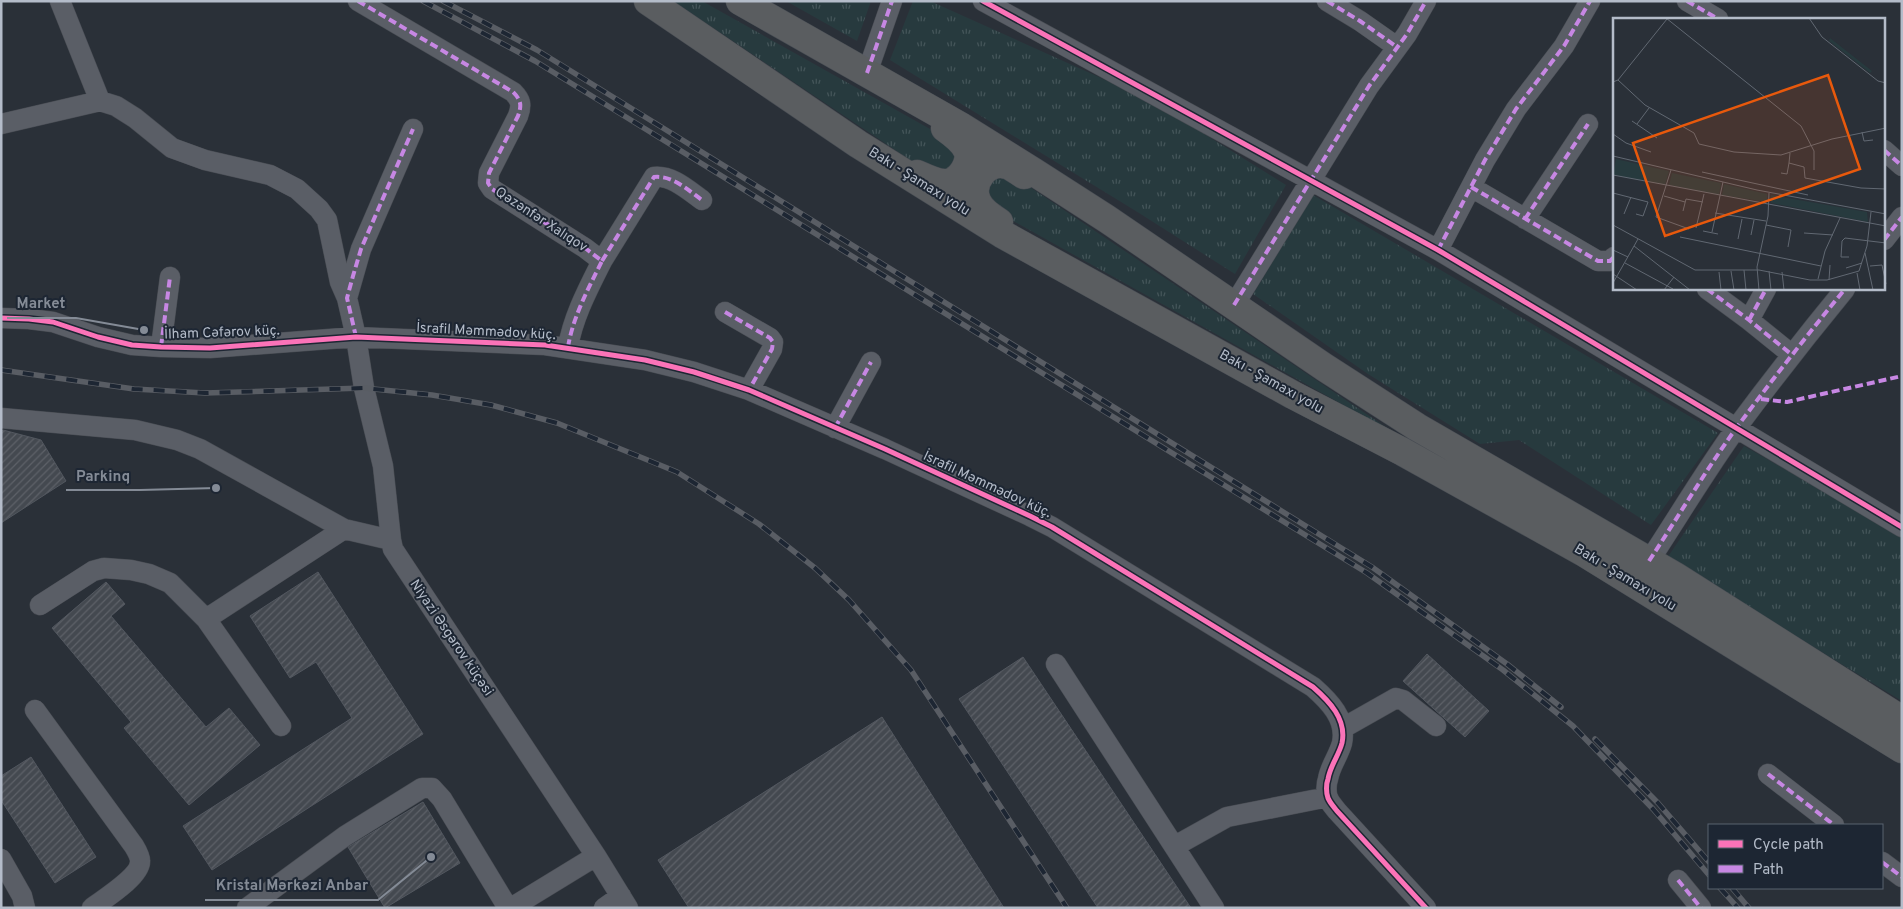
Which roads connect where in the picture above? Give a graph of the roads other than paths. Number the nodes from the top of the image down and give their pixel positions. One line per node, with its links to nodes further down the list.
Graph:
1 (60, 1): 15 (street)
2 (358, 1): 31 (street, Qəzənfər Xalıqov)
3 (648, 1): 19 (highway, Bakı - Şamaxı yolu)
4 (740, 1): 13 (highway, Bakı - Şamaxı yolu)
5 (892, 1): 13 (street)
6 (983, 1): 22 (street)
7 (1327, 1): 12 (street)
8 (1426, 1): 12 (street)
9 (1590, 1): 23 (street)
10 (1687, 1): 11 (street)
11 (1716, 18)
12 (1397, 47): 22 (street)
13 (866, 73): 14 (highway, Bakı - Şamaxı yolu)
14 (890, 86): 19 (highway); 27 (highway, Bakı - Şamaxı yolu)
15 (100, 101): 16 (street); 37 (street, Niyazi Əsgərov küçəsi)
16 (1, 124)
17 (1588, 124): 25 (street)
18 (412, 129): 37 (street)
19 (858, 144): 32 (highway, Bakı - Şamaxı yolu)
20 (1886, 152): 21 (street)
21 (1902, 166)
22 (1310, 180): 29 (street); 38 (street)
23 (1471, 187): 25 (street); 29 (street)
24 (702, 200): 31 (street)
25 (1525, 218): 30 (street)
26 (1902, 218): 28 (street)
27 (1107, 219): 32 (highway); 38 (highway, Bakı - Şamaxı yolu)
28 (1886, 238)
29 (1438, 250): 50 (street)
30 (1613, 258)
31 (602, 261): 44 (street, Qəzənfər Xalıqov)
32 (1069, 270): 63 (highway, Bakı - Şamaxı yolu)
33 (170, 278): 43 (street)
34 (1708, 290): 41 (street)
35 (1765, 290): 41 (street)
36 (1844, 290): 45 (street)
37 (347, 298): 42 (street, Niyazi Əsgərov küçəsi)
38 (1234, 305): 54 (highway, Bakı - Şamaxı yolu)
39 (725, 312): 47 (street)
40 (1, 318): 43 (street, İlham Cəfərov küç.)
41 (1749, 320): 45 (street)
42 (356, 337): 43 (street, İlham Cəfərov küç.); 44 (street, İsrafil Məmmədov küç.); 53 (street, Niyazi Əsgərov küçəsi)
43 (161, 347)
44 (568, 347): 47 (street, İsrafil Məmmədov küç.)
45 (1791, 354): 50 (street)
46 (872, 362): 49 (street)
47 (748, 390): 49 (street, İsrafil Məmmədov küç.)
48 (1, 418): 52 (street)
49 (835, 428): 62 (street, İsrafil Məmmədov küç.)
50 (1737, 428): 51 (street); 54 (street)
51 (1902, 527)
52 (344, 529): 53 (street); 56 (street)
53 (390, 540): 68 (street, Niyazi Əsgərov küçəsi)
54 (1649, 561): 59 (highway, Bakı - Şamaxı yolu)
55 (40, 605): 56 (street)
56 (206, 619): 60 (street)
57 (1056, 664): 67 (street)
58 (35, 710): 75 (street)
59 (1902, 720)
60 (281, 726)
61 (1436, 726): 62 (street)
62 (1343, 728): 65 (street)
63 (1902, 749)
64 (1768, 774): 66 (street)
65 (1328, 797): 67 (street); 80 (street)
66 (1833, 824)
67 (1175, 846): 79 (street)
68 (596, 856): 73 (street, Niyazi Əsgərov küçəsi); 77 (street)
69 (1, 859): 74 (street)
70 (1883, 863): 71 (street)
71 (1902, 877)
72 (1678, 880): 81 (street)
73 (624, 902): 78 (street)
74 (25, 908)
75 (92, 908)
76 (247, 908): 77 (street)
77 (510, 908)
78 (604, 908)
79 (1214, 908)
80 (1426, 908)
81 (1701, 908)

